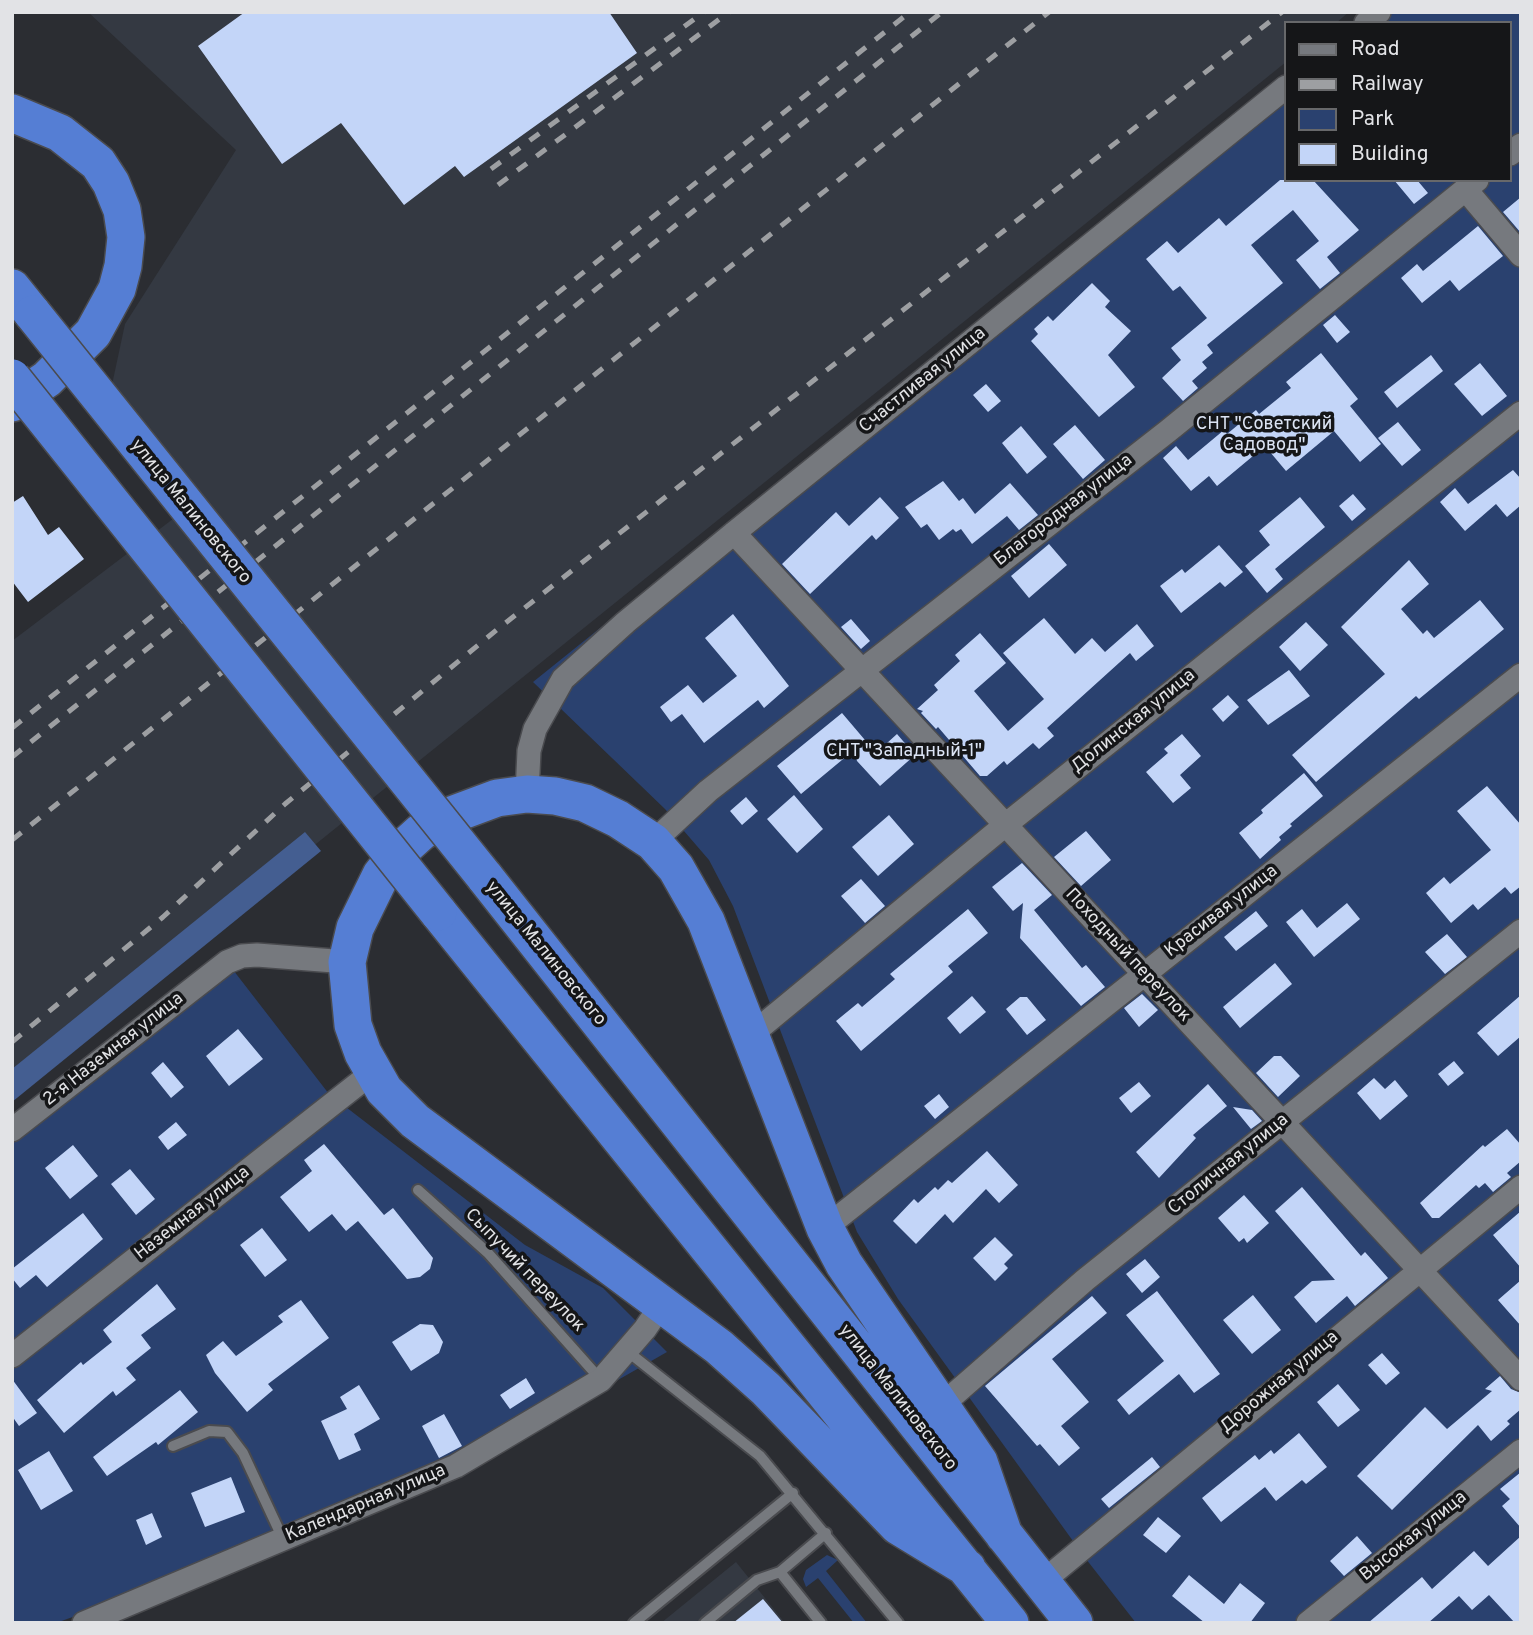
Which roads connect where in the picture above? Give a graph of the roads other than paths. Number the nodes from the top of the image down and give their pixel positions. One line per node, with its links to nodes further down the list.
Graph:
1 (1284, 89): 9 (street, Счастливая улица)
2 (12, 113): 7 (highway)
3 (1472, 185): 4 (street); 10 (street, Благородная улица)
4 (1521, 255)
5 (22, 301): 36 (highway, улица Малиновского, bridge)
6 (12, 378): 38 (highway, bridge)
7 (12, 403)
8 (1521, 413): 13 (street, Долинская улица)
9 (734, 533): 10 (street, Походный переулок); 12 (street, Счастливая улица)
10 (862, 670): 13 (street, Походный переулок); 14 (street, Благородная улица)
11 (1521, 675): 17 (street, Красивая улица)
12 (527, 794): 14 (highway); 16 (highway)
13 (1004, 826): 17 (street, Походный переулок); 18 (street, Долинская улица)
14 (653, 842): 18 (highway)
15 (1521, 931): 20 (street, Столичная улица)
16 (348, 962): 19 (highway); 21 (street, 2-я Наземная улица)
17 (1145, 974): 20 (street, Походный переулок); 24 (street, Красивая улица)
18 (751, 1035): 24 (highway)
19 (373, 1072): 26 (highway); 28 (street, Наземная улица)
20 (1280, 1123): 25 (street, Походный переулок); 31 (street, Столичная улица)
21 (12, 1130)
22 (1521, 1187): 25 (street, Дорожная улица)
23 (418, 1190): 30 (lane, Сыпучий переулок)
24 (825, 1228): 31 (highway)
25 (1417, 1270): 29 (street, Походный переулок); 40 (street, Дорожная улица)
26 (662, 1304): 27 (street, Календарная улица); 38 (highway)
27 (627, 1351): 30 (street, Календарная улица); 34 (lane)
28 (12, 1356)
29 (1521, 1379)
30 (601, 1380): 37 (street, Календарная улица)
31 (942, 1405): 36 (highway)
32 (173, 1446): 37 (lane)
33 (1521, 1451): 48 (street, Высокая улица)
34 (793, 1493): 35 (lane); 42 (lane)
35 (826, 1533): 39 (lane); 45 (lane)
36 (1004, 1535): 40 (highway, улица Малиновского)
37 (283, 1539): 41 (street, Календарная улица)
38 (967, 1568): 46 (highway)
39 (780, 1572): 43 (lane); 44 (lane)
40 (1042, 1582): 47 (highway, улица Малиновского)
41 (84, 1623)
42 (634, 1623)
43 (705, 1623)
44 (821, 1623)
45 (898, 1623)
46 (1010, 1623)
47 (1074, 1623)
48 (1308, 1623)

